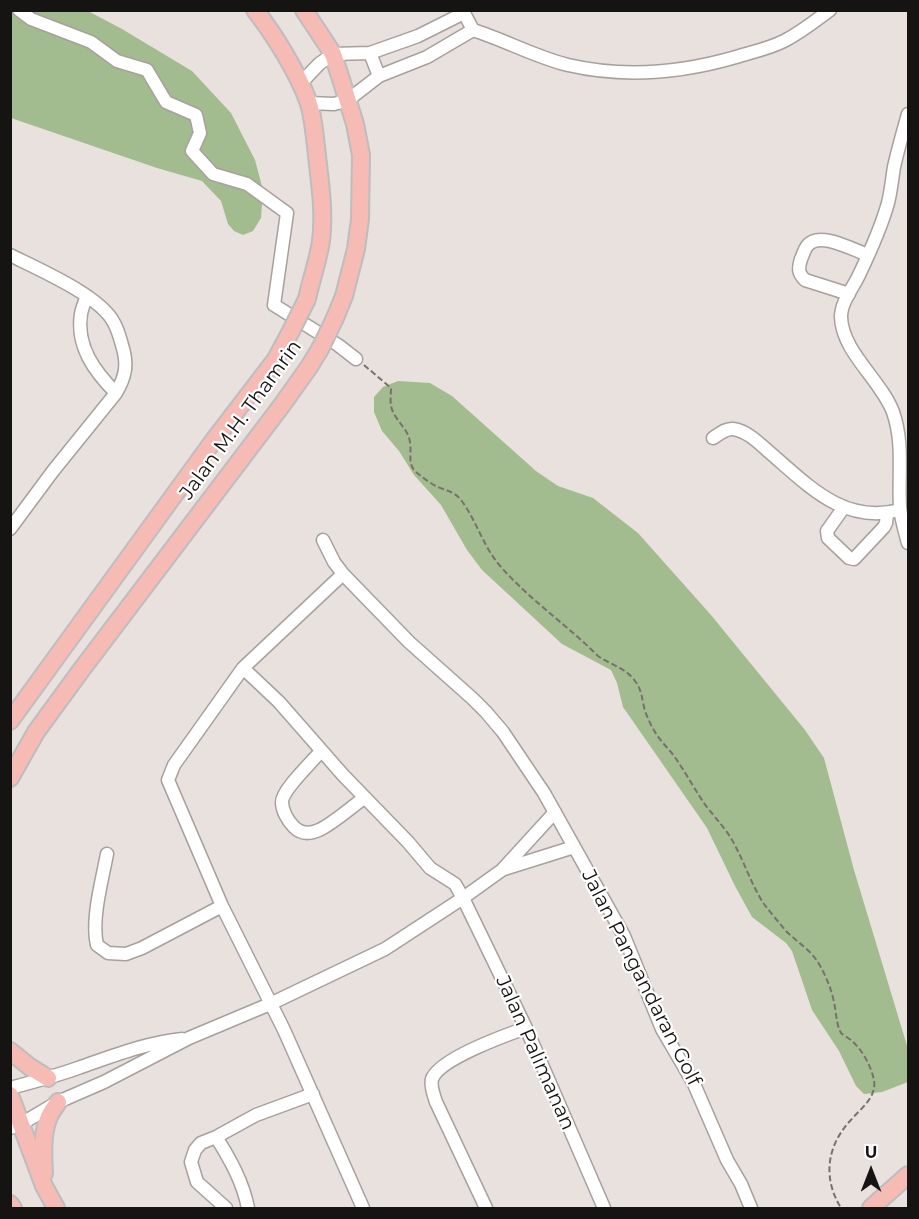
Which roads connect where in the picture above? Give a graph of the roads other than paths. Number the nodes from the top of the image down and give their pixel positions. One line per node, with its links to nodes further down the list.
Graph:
1 (19, 10): 20 (street)
2 (255, 10): 12 (main road, Jalan M.H. Thamrin)
3 (304, 10): 9 (main road, Jalan M.H. Thamrin)
4 (830, 10): 6 (street)
5 (465, 12): 6 (street); 7 (street)
6 (473, 30): 10 (street)
7 (418, 36): 8 (street); 10 (street)
8 (370, 53): 9 (street); 11 (street)
9 (333, 54): 12 (street); 13 (main road, Jalan M.H. Thamrin)
10 (428, 57): 11 (street)
11 (379, 76): 13 (street)
12 (301, 83): 14 (main road, Jalan M.H. Thamrin)
13 (348, 100): 14 (street); 33 (main road, Jalan M.H. Thamrin, bridge)
14 (309, 103): 31 (main road, Jalan M.H. Thamrin, bridge)
15 (909, 114): 17 (street)
16 (10, 255): 19 (street)
17 (868, 255): 18 (street); 18 (street)
18 (849, 294): 24 (street)
19 (87, 296): 21 (street); 21 (street)
20 (356, 359)
21 (116, 393): 26 (street)
22 (713, 438): 23 (street)
23 (844, 507): 25 (street); 25 (street)
24 (900, 510): 25 (street); 28 (street)
25 (887, 513)
26 (10, 529)
27 (322, 540): 29 (street, Jalan Pangandaran Golf)
28 (909, 543)
29 (343, 574): 30 (street); 35 (street, Jalan Pangandaran Golf)
30 (243, 669): 32 (street, Jalan Palimanan); 40 (street)
31 (10, 721)
32 (321, 752): 34 (street, Jalan Palimanan); 34 (street)
33 (10, 778)
34 (364, 798): 39 (street, Jalan Palimanan)
35 (555, 812): 36 (street, Jalan Pangandaran Golf); 38 (street)
36 (574, 847): 38 (street); 60 (street, Jalan Pangandaran Golf)
37 (107, 854): 40 (street)
38 (502, 870): 39 (street)
39 (464, 898): 41 (street); 42 (street, Jalan Palimanan)
40 (222, 906): 41 (street)
41 (270, 1004): 43 (street); 47 (street)
42 (526, 1028): 58 (street); 59 (street, Jalan Palimanan)
43 (189, 1038): 45 (street); 49 (street)
44 (10, 1051): 45 (main road)
45 (48, 1078): 46 (street)
46 (10, 1088)
47 (313, 1094): 51 (street); 57 (street)
48 (10, 1095): 50 (main road)
49 (58, 1102): 50 (street); 53 (main road)
50 (16, 1126): 53 (main road)
51 (216, 1137): 55 (street); 56 (street)
52 (909, 1175): 61 (main road)
53 (44, 1186): 54 (main road)
54 (56, 1209)
55 (226, 1209)
56 (248, 1209)
57 (363, 1209)
58 (486, 1209)
59 (604, 1209)
60 (751, 1209)
61 (871, 1209)

